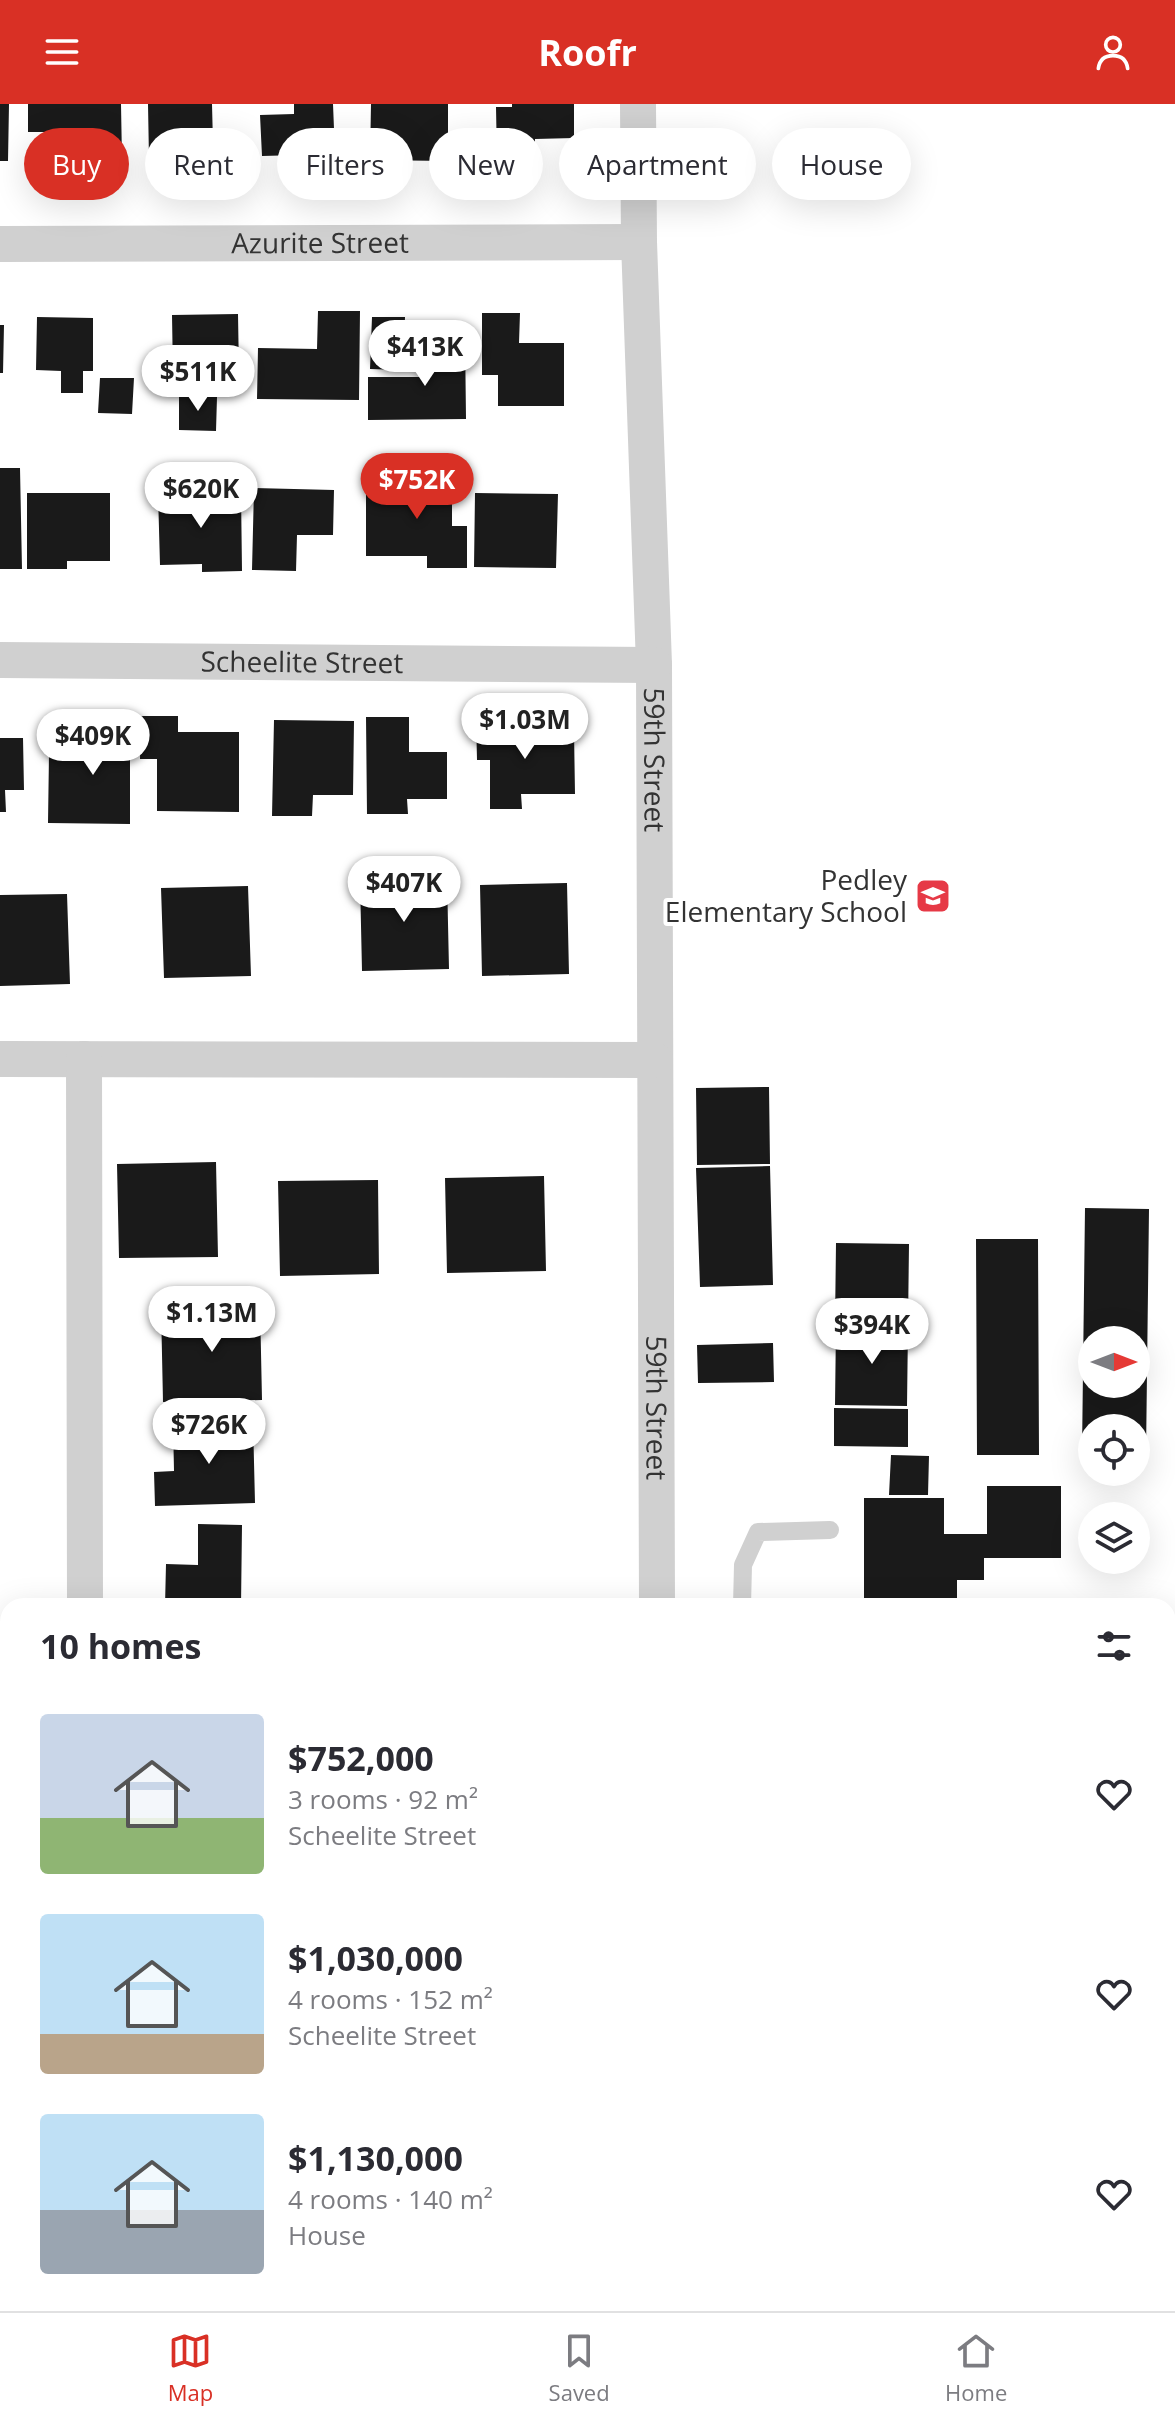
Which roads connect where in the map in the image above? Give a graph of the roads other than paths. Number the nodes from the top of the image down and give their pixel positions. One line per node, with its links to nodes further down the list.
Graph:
1 (638, 104): 2 (street, 59th Street)
2 (639, 242): 3 (street, Azurite Street); 5 (street, 59th Street)
3 (0, 244)
4 (0, 660): 5 (street, Scheelite Street)
5 (654, 665): 8 (street, 59th Street)
6 (0, 1059): 7 (street)
7 (84, 1059): 8 (street); 10 (street)
8 (655, 1060): 11 (street, 59th Street)
9 (830, 1530): 12 (lane)
10 (85, 1598)
11 (657, 1598)
12 (742, 1598)

